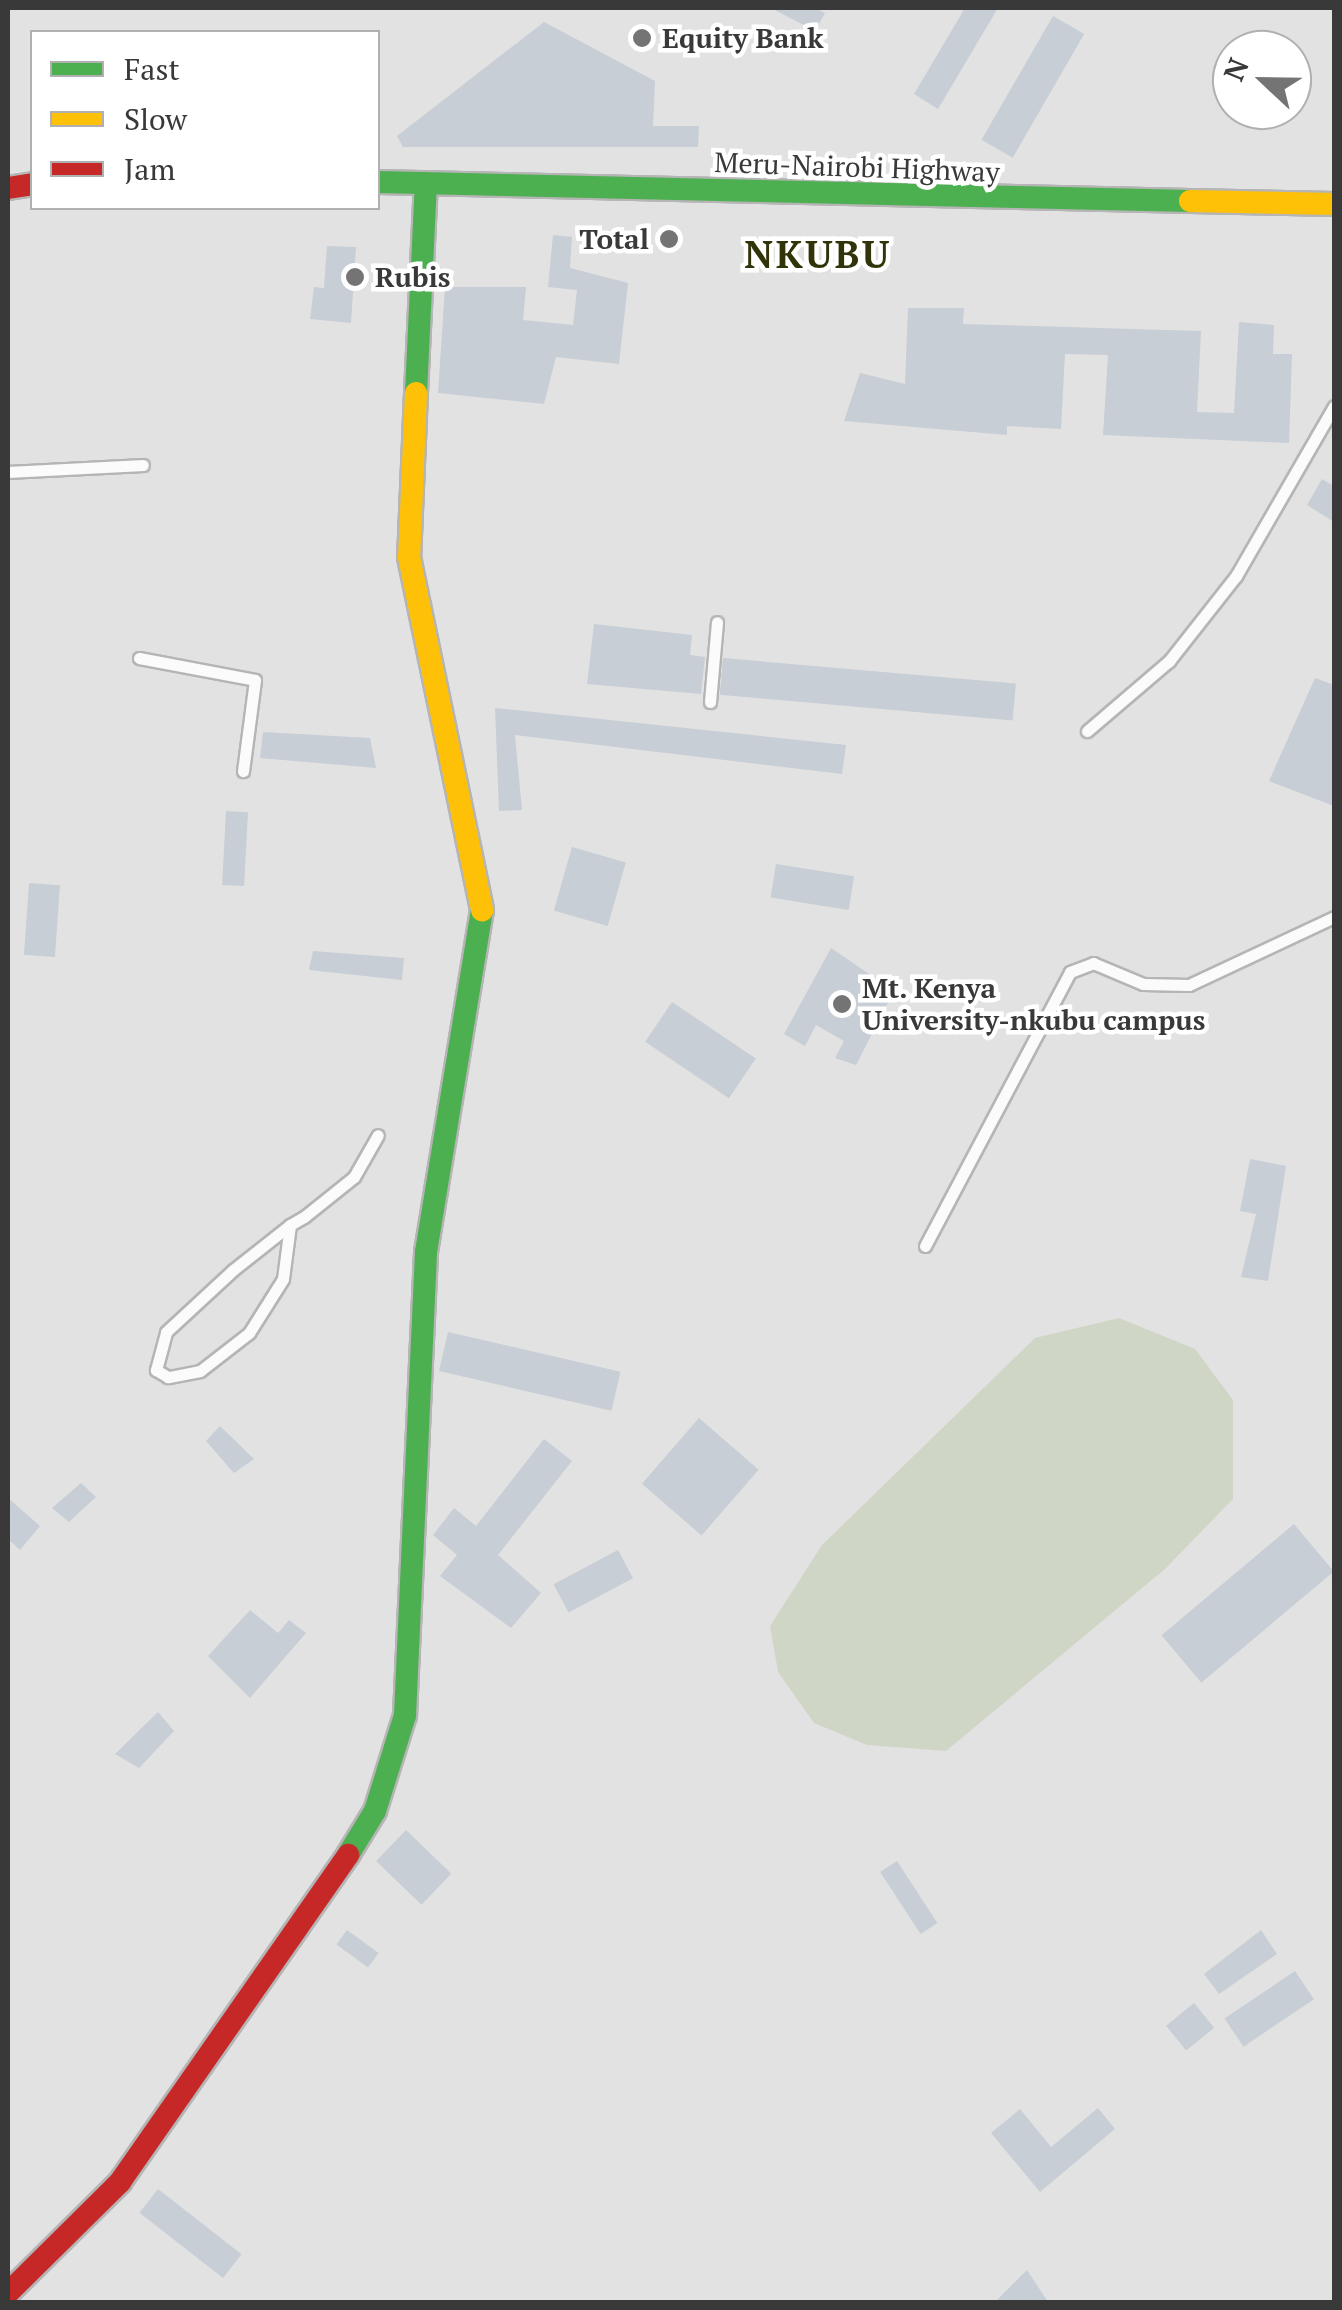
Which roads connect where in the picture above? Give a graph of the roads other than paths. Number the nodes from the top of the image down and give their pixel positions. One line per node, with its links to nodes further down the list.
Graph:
1 (380, 182): 2 (main road, Meru-Nairobi Highway)
2 (426, 184): 3 (main road, Meru-Nairobi Highway); 16 (main road)
3 (1334, 204)
4 (1334, 406): 10 (lane)
5 (143, 464): 6 (lane)
6 (8, 472)
7 (716, 622): 9 (lane)
8 (138, 658): 11 (lane)
9 (710, 702)
10 (1087, 732)
11 (242, 771)
12 (1334, 918): 15 (lane)
13 (378, 1135): 14 (lane)
14 (290, 1225): 14 (lane)
15 (925, 1246)
16 (8, 2293)

